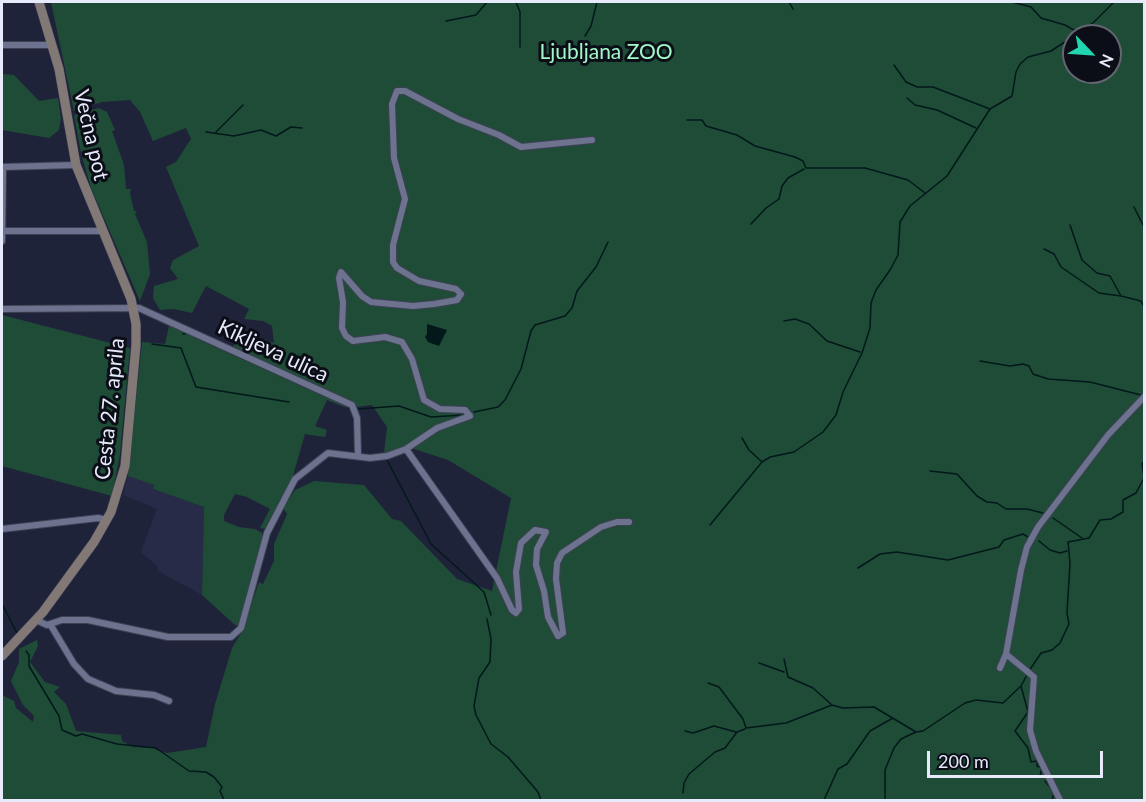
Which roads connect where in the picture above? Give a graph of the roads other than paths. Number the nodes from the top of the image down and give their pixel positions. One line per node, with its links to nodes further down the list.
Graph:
1 (39, 2): 3 (main road, Večna pot)
2 (2, 45): 3 (street)
3 (51, 45): 5 (main road, Večna pot)
4 (592, 140): 13 (street)
5 (76, 165): 6 (street); 8 (main road, Večna pot)
6 (2, 167): 7 (street)
7 (2, 231): 8 (street); 9 (street)
8 (102, 231): 10 (main road, Večna pot)
9 (2, 241)
10 (133, 307): 11 (street); 14 (street, Kikljeva ulica); 15 (main road, Cesta 27. aprila)
11 (2, 309)
12 (1144, 397): 20 (street)
13 (406, 449): 14 (street); 16 (street)
14 (357, 456): 19 (street)
15 (106, 520): 17 (street); 18 (main road, Cesta 27. aprila)
16 (629, 522)
17 (2, 530)
18 (36, 620): 19 (street); 21 (main road, Cesta 27. aprila)
19 (50, 624): 23 (street)
20 (1006, 654): 22 (street); 24 (street)
21 (2, 656)
22 (1000, 668)
23 (170, 701)
24 (1060, 801)

